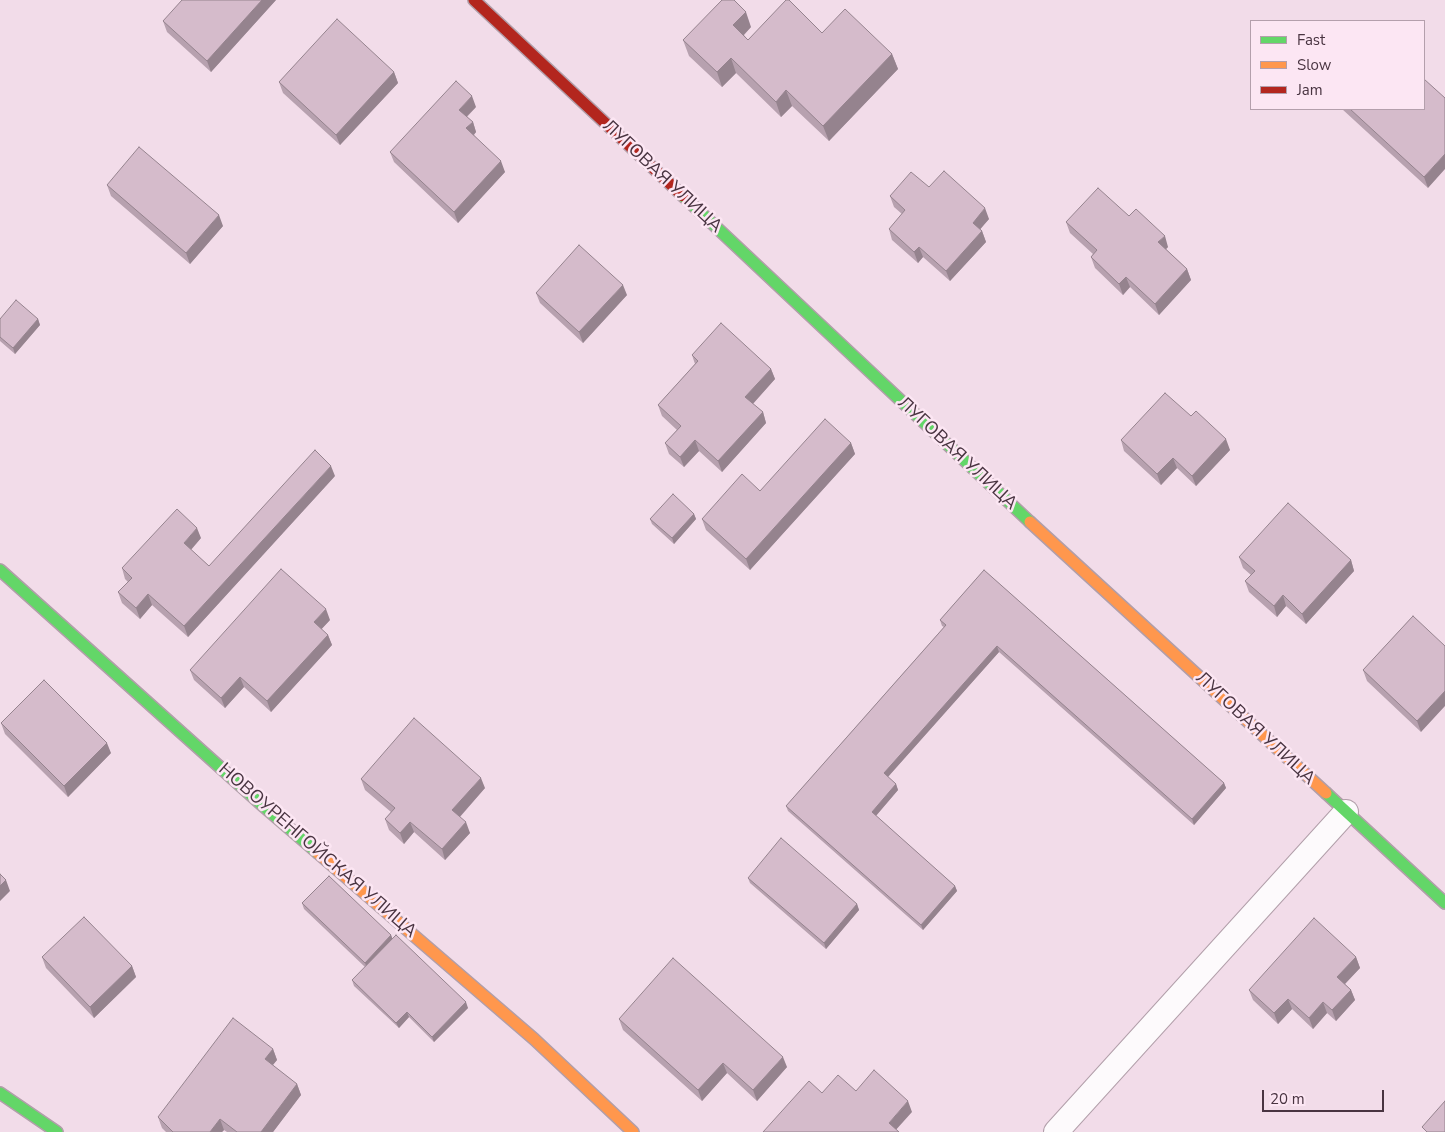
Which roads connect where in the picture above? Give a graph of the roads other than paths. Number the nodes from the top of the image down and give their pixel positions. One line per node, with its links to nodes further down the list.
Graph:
1 (474, 0): 3 (street, ЛУГОВАЯ УЛИЦА)
2 (0, 570): 7 (street, НОВОУРЕНГОЙСКАЯ УЛИЦА)
3 (1346, 812): 4 (street, ЛУГОВАЯ УЛИЦА); 8 (lane)
4 (1445, 904)
5 (0, 1093): 6 (street)
6 (56, 1132)
7 (633, 1132)
8 (1056, 1132)

